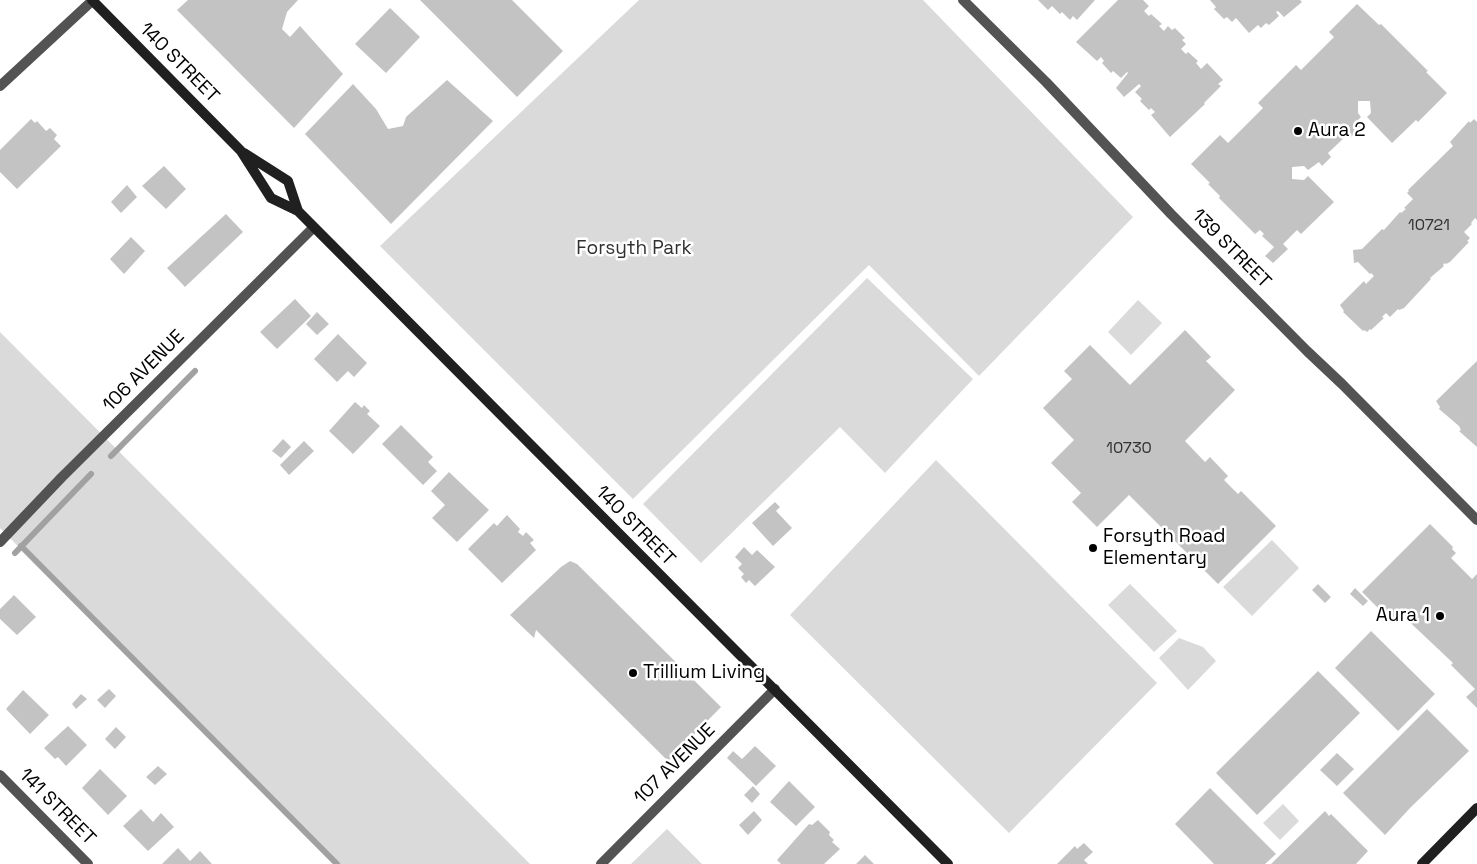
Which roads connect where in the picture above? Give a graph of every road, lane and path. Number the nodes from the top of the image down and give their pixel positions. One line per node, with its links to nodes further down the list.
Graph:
1 (92, 0): 3 (street); 4 (main road, 140 STREET)
2 (963, 0): 7 (street, 139 STREET)
3 (0, 86)
4 (241, 151): 5 (main road, 140 STREET); 5 (main road, 140 STREET)
5 (298, 212): 6 (main road, 140 STREET)
6 (314, 228): 8 (street, 106 AVENUE); 9 (main road, 140 STREET)
7 (1477, 520)
8 (0, 542)
9 (775, 690): 13 (street, 107 AVENUE); 14 (main road, 140 STREET)
10 (0, 775): 12 (street, 141 STREET)
11 (1477, 808): 15 (main road)
12 (88, 864)
13 (601, 864)
14 (948, 864)
15 (1422, 864)

